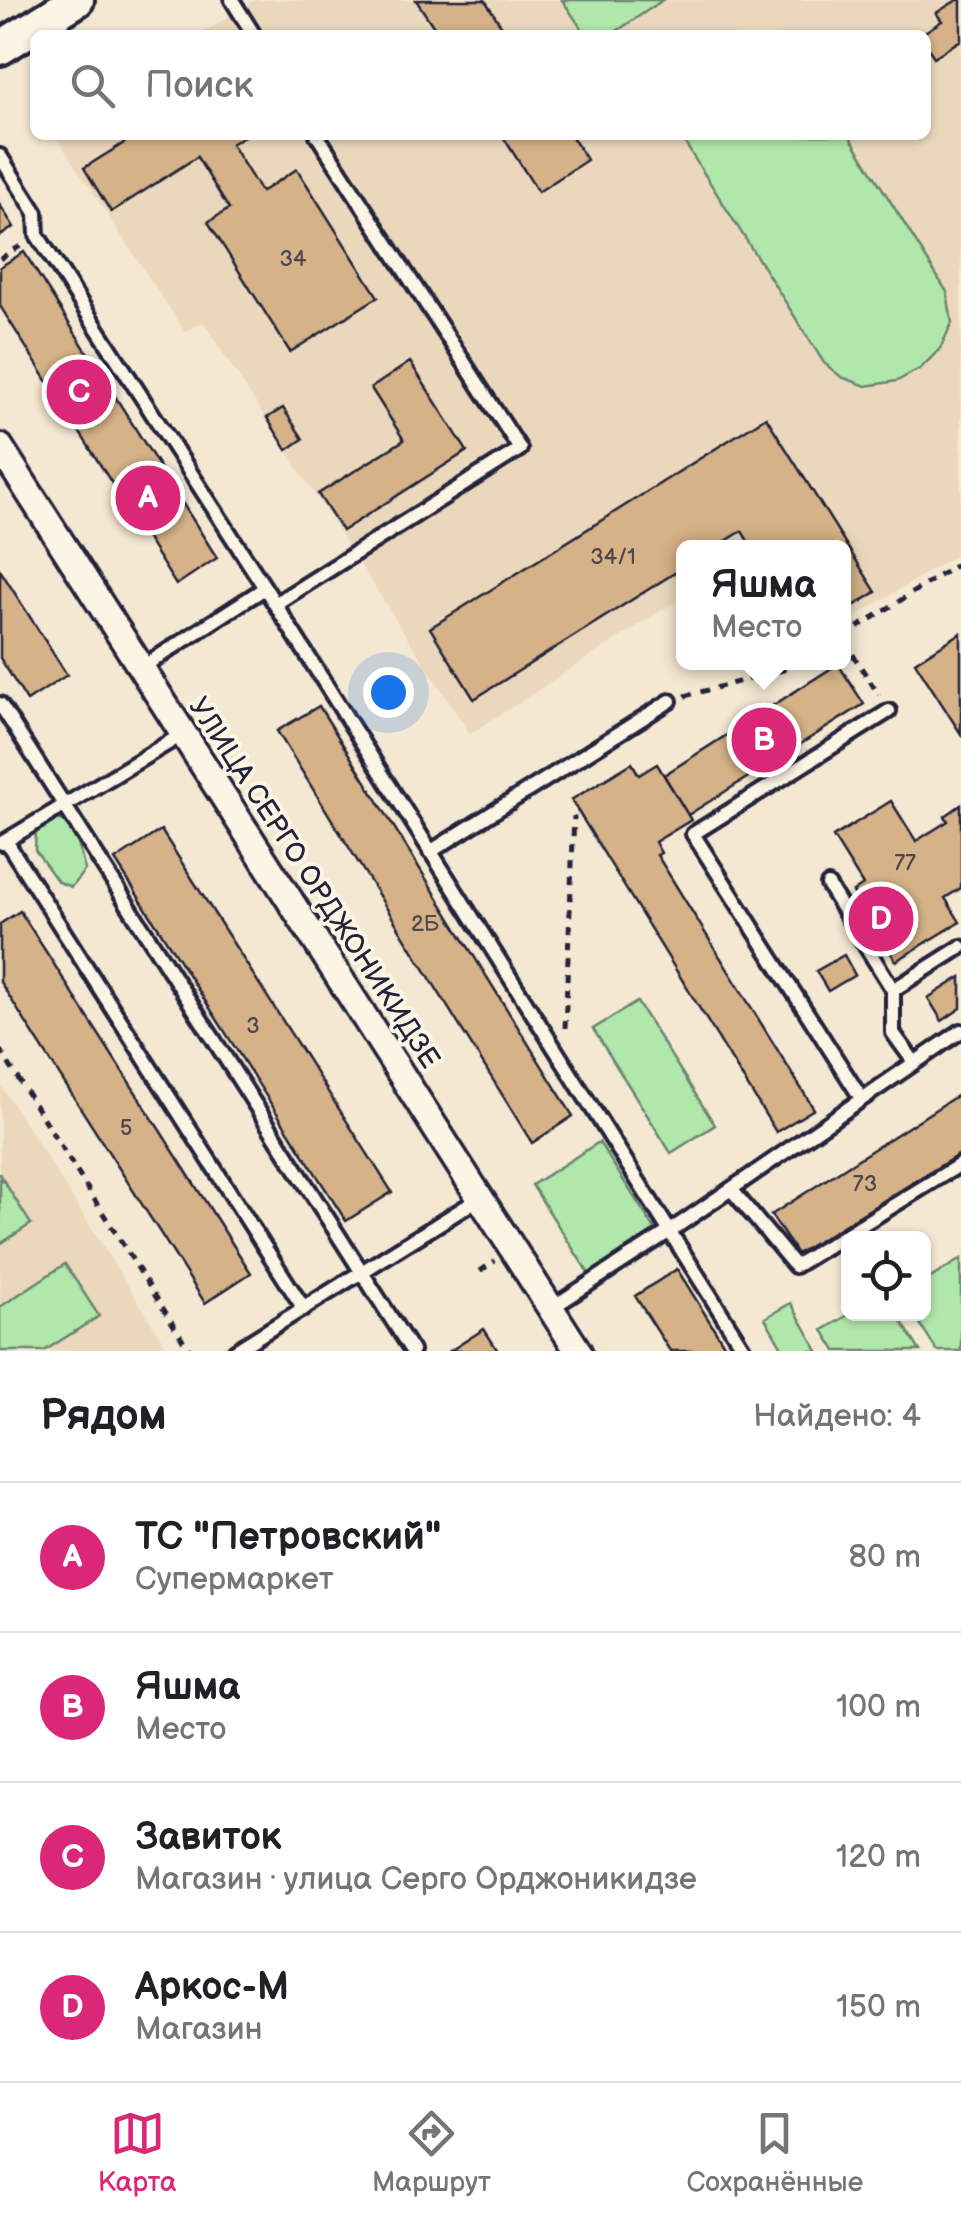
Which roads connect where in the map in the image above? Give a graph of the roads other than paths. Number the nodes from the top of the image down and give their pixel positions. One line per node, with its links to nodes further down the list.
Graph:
1 (77, 0): 4 (street)
2 (232, 0): 3 (lane)
3 (251, 30)
4 (0, 48)
5 (320, 140): 9 (lane)
6 (0, 156): 8 (lane)
7 (0, 447): 10 (street, УЛИЦА СЕРГО ОРДЖОНИКИДЗЕ)
8 (265, 588): 9 (lane); 10 (lane)
9 (275, 604): 17 (lane)
10 (141, 668): 14 (street, УЛИЦА СЕРГО ОРДЖОНИКИДЗЕ)
11 (670, 700): 17 (lane)
12 (0, 704): 15 (lane)
13 (889, 710): 23 (lane)
14 (183, 734): 15 (lane); 26 (street, УЛИЦА СЕРГО ОРДЖОНИКИДЗЕ)
15 (66, 805): 16 (lane); 28 (lane)
16 (3, 843): 29 (lane)
17 (430, 852): 27 (lane)
18 (828, 885): 20 (lane)
19 (961, 947): 20 (lane)
20 (894, 990): 22 (lane)
21 (961, 1031): 22 (lane)
22 (914, 1062): 23 (lane)
23 (861, 1098): 25 (lane)
24 (961, 1164): 25 (lane)
25 (731, 1189): 27 (lane)
26 (480, 1198): 28 (lane); 30 (street, УЛИЦА СЕРГО ОРДЖОНИКИДЗЕ)
27 (670, 1231): 30 (lane); 34 (lane)
28 (362, 1272): 29 (lane); 32 (lane)
29 (304, 1309): 31 (lane)
30 (550, 1309): 33 (street, УЛИЦА СЕРГО ОРДЖОНИКИДЗЕ)
31 (235, 1351)
32 (412, 1351)
33 (578, 1351)
34 (745, 1351)

